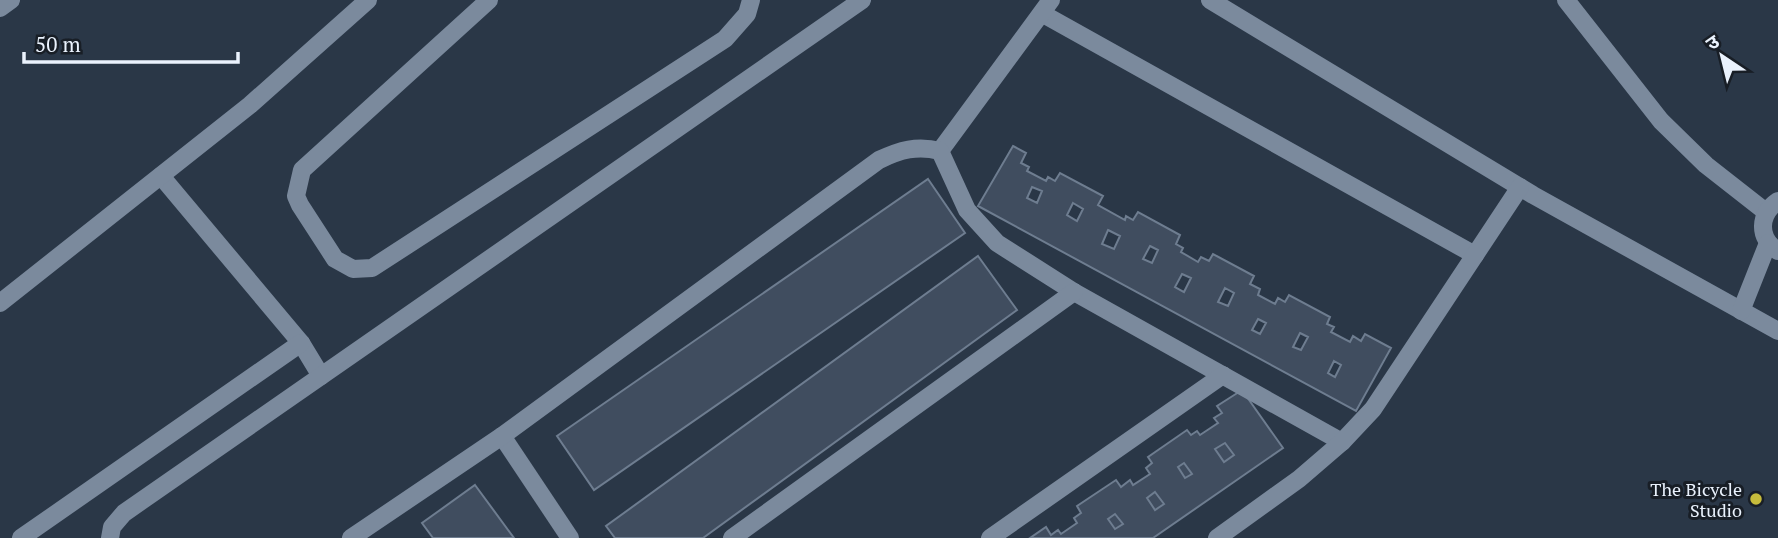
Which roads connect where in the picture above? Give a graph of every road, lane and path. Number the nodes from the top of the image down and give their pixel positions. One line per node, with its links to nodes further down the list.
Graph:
1 (11, 0): 10 (street)
2 (368, 0): 12 (street)
3 (489, 0): 4 (street)
4 (751, 0)
5 (862, 0): 23 (street)
6 (1210, 0): 8 (street)
7 (1566, 0): 14 (street)
8 (1230, 4): 13 (street)
9 (1047, 7): 11 (street); 16 (street)
10 (0, 8)
11 (940, 151): 17 (street); 24 (street)
12 (161, 176): 18 (street); 21 (street)
13 (1520, 187): 16 (street); 19 (street)
14 (1772, 207): 15 (street)
15 (1773, 247): 19 (street)
16 (1475, 256): 25 (street)
17 (1074, 292): 22 (street); 30 (street)
18 (0, 303)
19 (1741, 311): 20 (street)
20 (1778, 331)
21 (301, 343): 23 (street); 26 (street)
22 (1223, 375): 25 (street); 31 (street)
23 (321, 376): 27 (street)
24 (502, 436): 28 (street); 29 (street)
25 (1342, 442): 32 (street)
26 (22, 538)
27 (110, 538)
28 (351, 538)
29 (570, 538)
30 (732, 538)
31 (990, 538)
32 (1217, 538)

